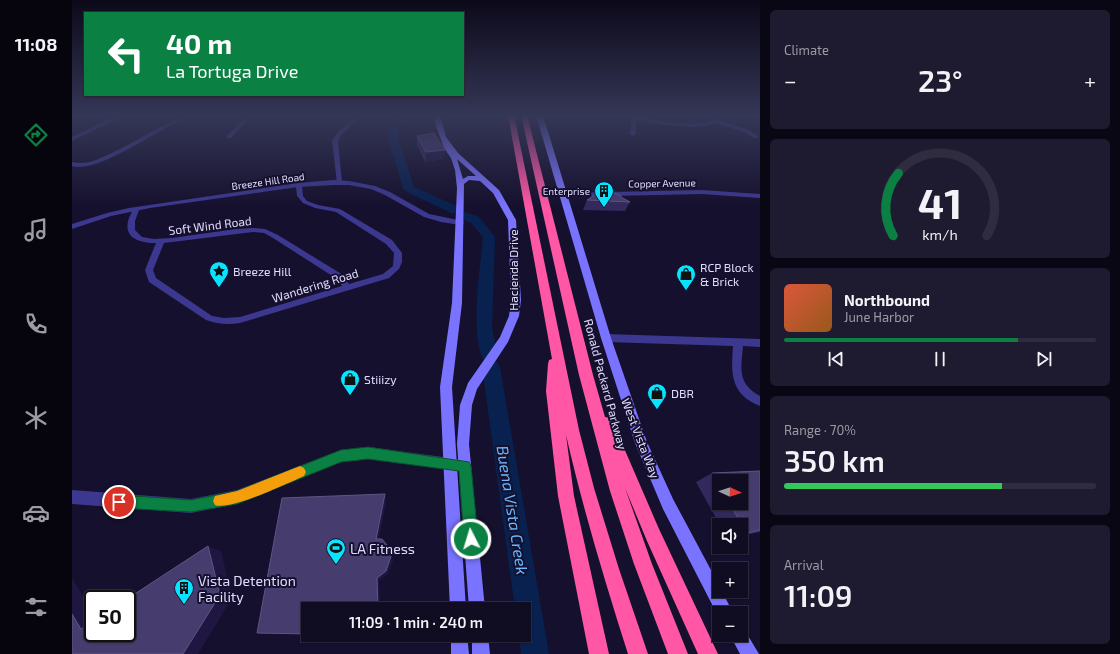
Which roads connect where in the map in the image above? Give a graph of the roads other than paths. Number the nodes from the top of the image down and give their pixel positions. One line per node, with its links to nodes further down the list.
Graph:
1 (128, 146): 8 (street)
2 (335, 146): 10 (street)
3 (447, 146): 11 (main road, Hacienda Drive)
4 (450, 146): 9 (main road, Hacienda Drive)
5 (517, 146): 21 (highway)
6 (531, 146): 24 (highway, Ronald Packard Parkway)
7 (549, 146): 13 (main road, West Vista Way)
8 (72, 164)
9 (484, 179): 11 (main road); 26 (main road, Hacienda Drive)
10 (340, 182): 12 (street, Breeze Hill Road); 16 (street, Breeze Hill Road)
11 (460, 183): 16 (main road, Hacienda Drive)
12 (299, 186): 15 (street, Breeze Hill Road); 19 (street, Wandering Road)
13 (564, 195): 14 (street, Copper Avenue); 20 (main road, West Vista Way)
14 (760, 196)
15 (136, 210): 17 (street, Breeze Hill Road); 18 (street, Soft Wind Road)
16 (460, 223): 26 (main road, Hacienda Drive)
17 (72, 227)
18 (160, 241): 19 (street, Soft Wind Road); 19 (street, Wandering Road)
19 (347, 288)
20 (606, 338): 22 (street); 30 (main road, West Vista Way)
21 (555, 343): 36 (highway); 37 (highway)
22 (738, 343): 23 (street); 25 (street)
23 (760, 343)
24 (586, 375): 38 (highway, Ronald Packard Parkway); 39 (highway)
25 (760, 401)
26 (458, 465): 27 (street); 28 (main road, Hacienda Drive); 29 (main road, Hacienda Drive)
27 (72, 497)
28 (458, 602)
29 (476, 602)
30 (721, 606)
31 (459, 642): 34 (main road)
32 (480, 642): 35 (main road)
33 (742, 642): 40 (main road)
34 (460, 654)
35 (481, 654)
36 (599, 654)
37 (638, 654)
38 (678, 654)
39 (708, 654)
40 (750, 654)

